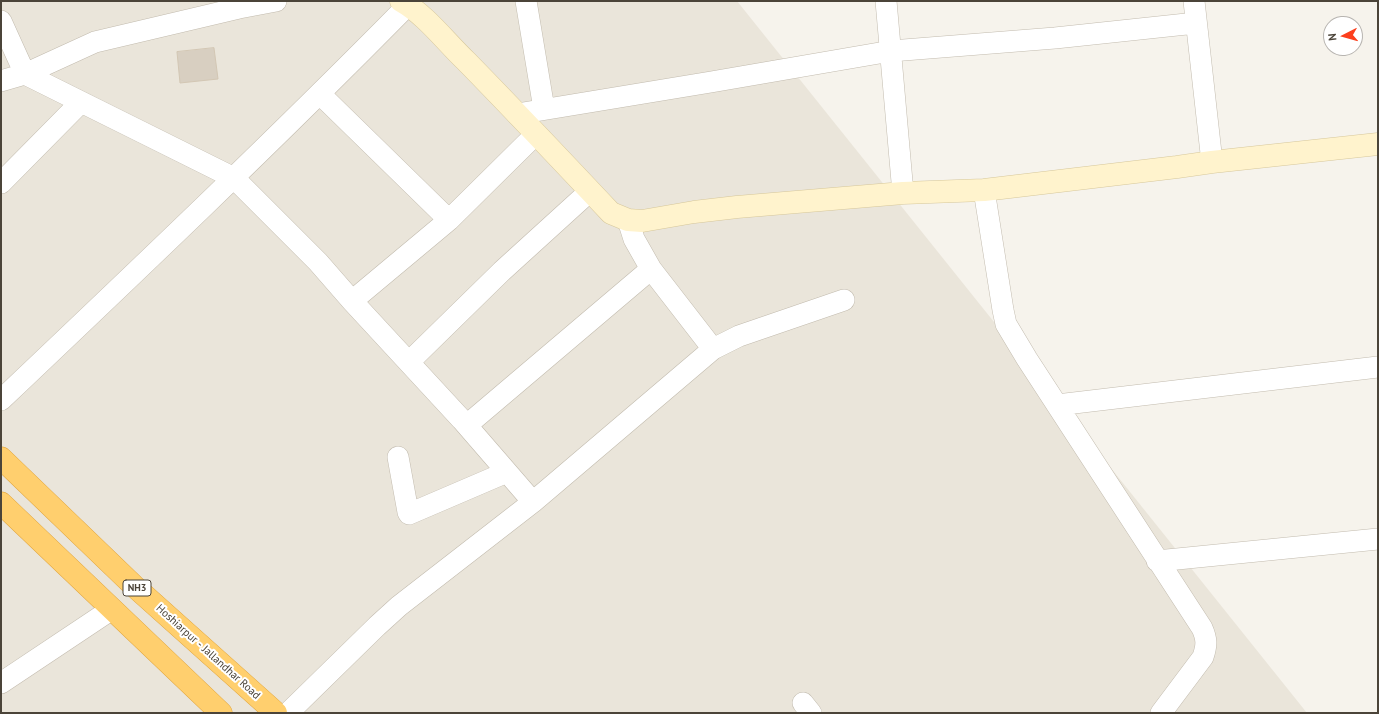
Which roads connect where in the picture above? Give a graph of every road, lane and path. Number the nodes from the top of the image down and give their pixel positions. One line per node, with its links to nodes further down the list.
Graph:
1 (276, 1): 9 (street)
2 (526, 1): 13 (street)
3 (886, 1): 8 (street)
4 (1194, 1): 7 (street)
5 (404, 3): 11 (street); 14 (street)
6 (1, 21): 9 (street)
7 (1196, 23): 8 (street); 17 (street)
8 (891, 51): 13 (street); 22 (street)
9 (25, 74): 10 (street); 12 (street)
10 (1, 81)
11 (320, 94): 18 (street); 23 (street)
12 (81, 102): 18 (street); 19 (street)
13 (544, 109): 14 (street)
14 (517, 114): 15 (street)
15 (536, 134): 21 (street); 23 (street)
16 (1378, 144): 17 (street)
17 (1212, 162): 20 (street)
18 (234, 178): 27 (street); 31 (street)
19 (1, 183)
20 (984, 190): 22 (street); 32 (street)
21 (590, 191): 24 (street); 29 (street)
22 (903, 193): 24 (street)
23 (449, 220): 27 (street)
24 (628, 220): 25 (street)
25 (651, 269): 28 (street); 33 (street)
26 (844, 300): 28 (street)
27 (352, 301): 29 (street)
28 (713, 349): 37 (street)
29 (409, 362): 33 (street)
30 (1378, 367): 32 (street)
31 (1, 400)
32 (1056, 405): 40 (street)
33 (467, 426): 36 (street)
34 (398, 456): 36 (street)
35 (1, 458): 44 (highway, Hoshiarpur - Jallandhar Road / NH3)
36 (507, 472): 37 (street)
37 (533, 502): 45 (street)
38 (1, 503): 41 (highway)
39 (1378, 539): 40 (street)
40 (1157, 561): 46 (street)
41 (112, 609): 42 (street); 43 (highway)
42 (1, 683)
43 (221, 713)
44 (276, 713)
45 (288, 713)
46 (1161, 713)

